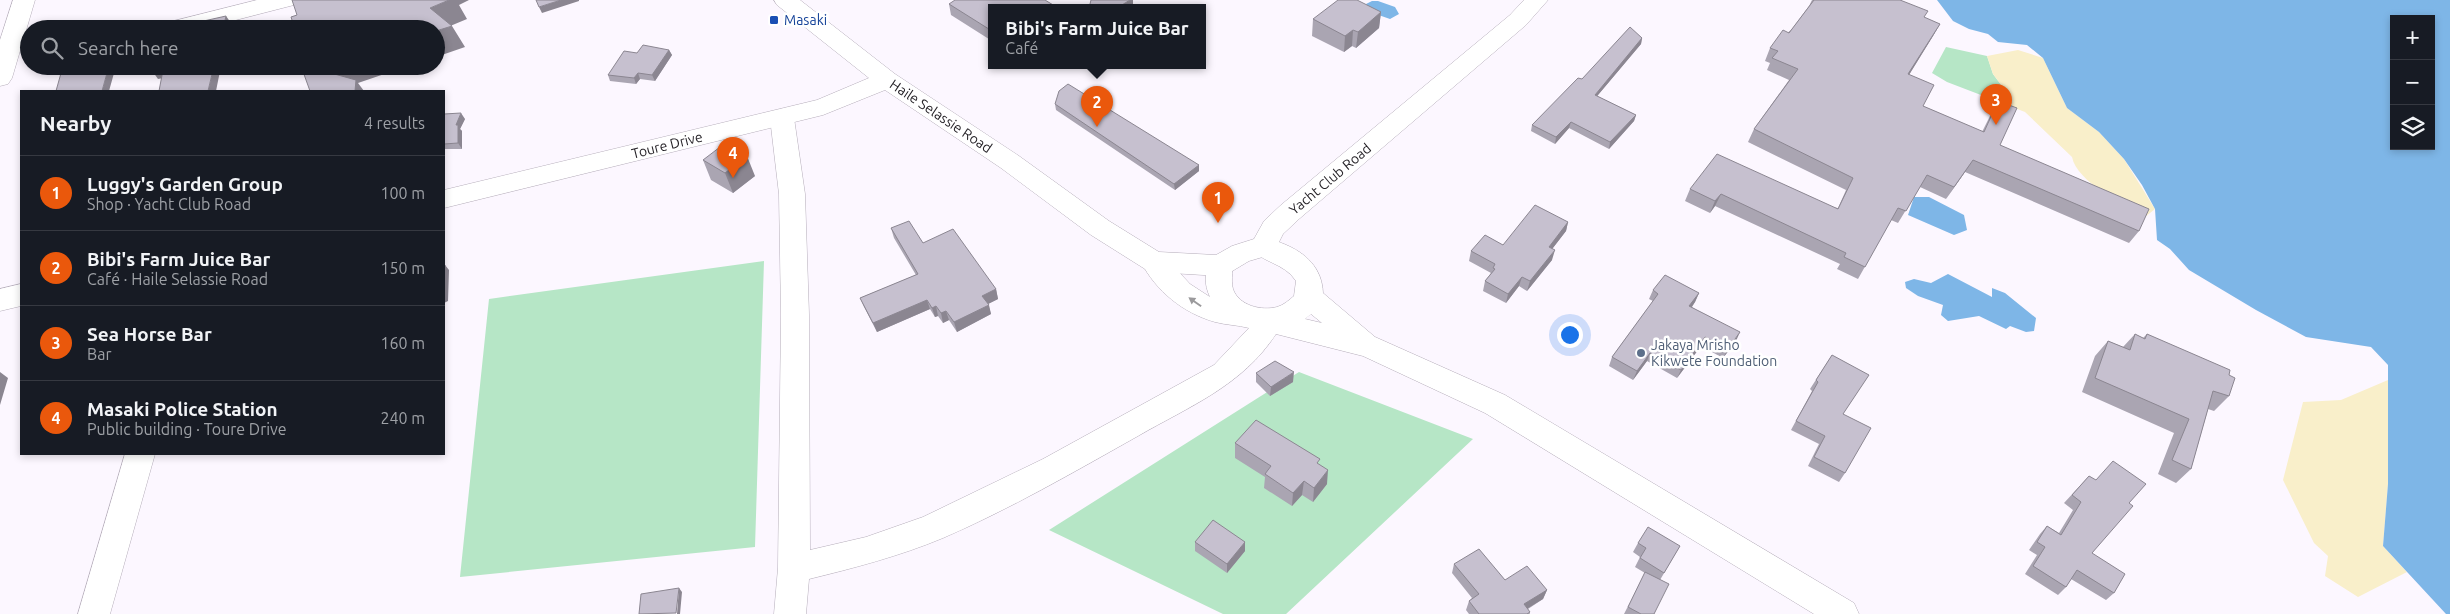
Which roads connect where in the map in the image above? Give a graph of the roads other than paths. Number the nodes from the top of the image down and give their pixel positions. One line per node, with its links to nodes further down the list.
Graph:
1 (24, 0): 7 (street)
2 (286, 0): 5 (street)
3 (785, 0): 8 (street, Haile Selassie Road)
4 (1537, 0): 11 (street, Yacht Club Road)
5 (206, 20)
6 (20, 67): 7 (street)
7 (1, 74)
8 (887, 80): 9 (street, Toure Drive); 13 (street, Haile Selassie Road)
9 (782, 118): 10 (street, Toure Drive); 22 (street)
10 (445, 199)
11 (1290, 212): 12 (street, Yacht Club Road); 15 (street)
12 (1264, 247): 14 (street); 15 (street)
13 (1154, 262): 14 (street); 19 (street, one-way to 13)
14 (1220, 266): 19 (street)
15 (1301, 266): 17 (street)
16 (20, 295): 18 (street)
17 (1308, 296): 19 (street); 20 (street)
18 (0, 300)
19 (1255, 318): 20 (street); 22 (street)
20 (1369, 346): 25 (street)
21 (140, 455): 23 (street)
22 (794, 568): 24 (street)
23 (94, 614)
24 (790, 614)
25 (1843, 614)

